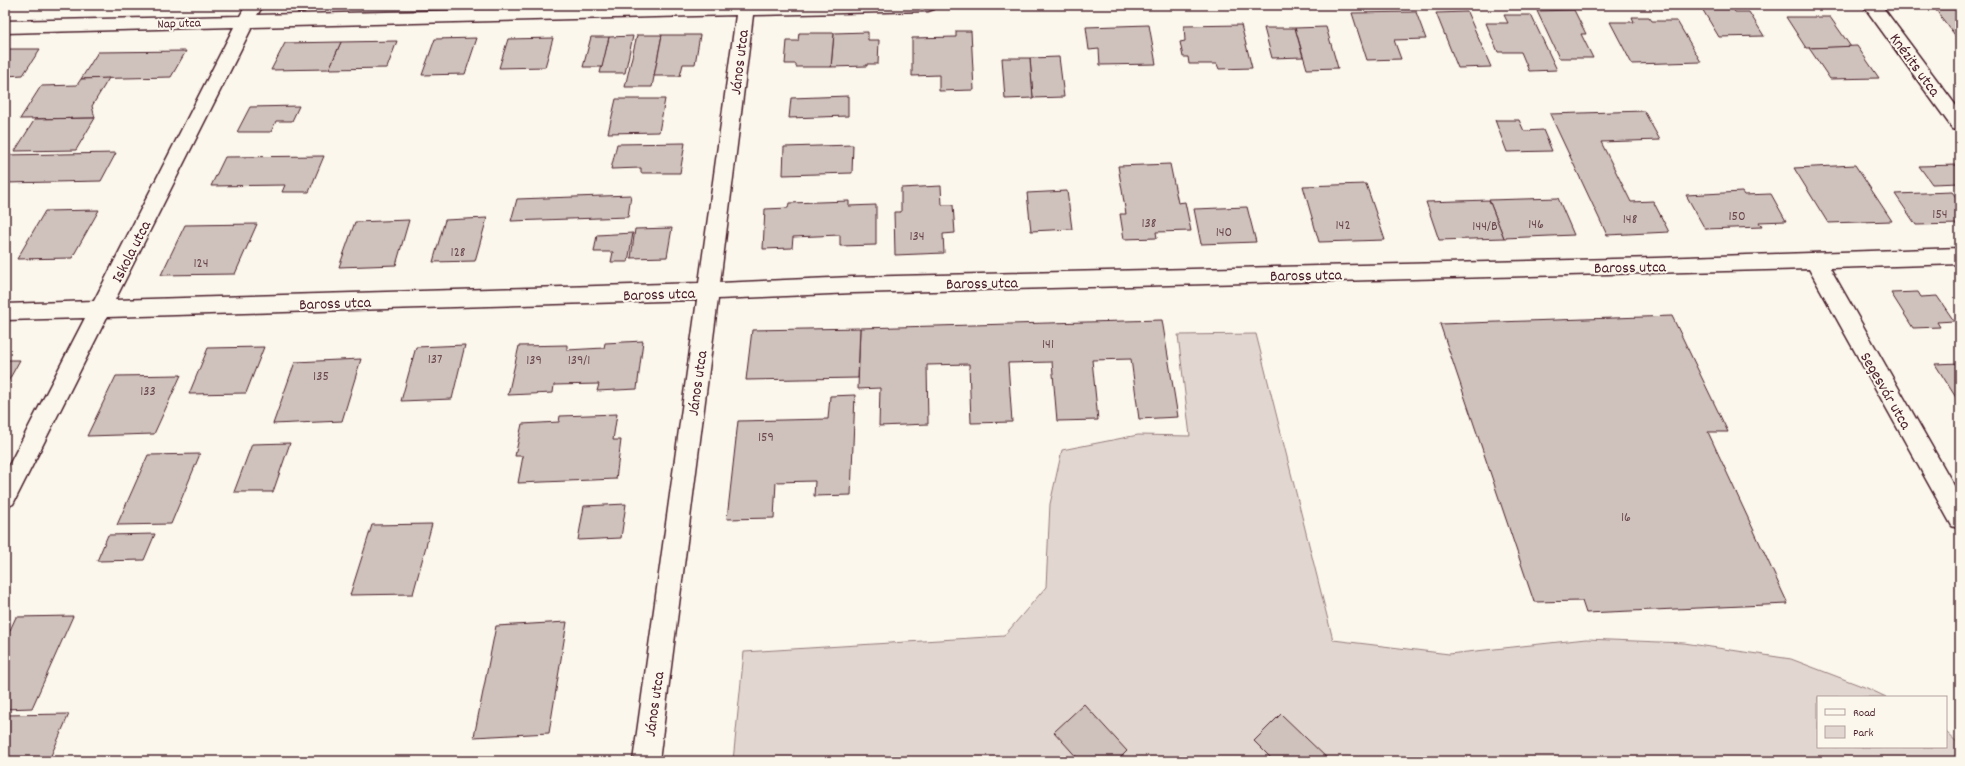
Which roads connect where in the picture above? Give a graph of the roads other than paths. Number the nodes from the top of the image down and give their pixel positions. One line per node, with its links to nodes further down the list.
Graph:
1 (928, 5): 3 (street, Nap utca)
2 (1872, 5): 6 (street, Knézits utca)
3 (745, 7): 4 (street, Nap utca); 9 (street, János utca)
4 (251, 12): 5 (street, Nap utca); 10 (street, Iskola utca)
5 (5, 27)
6 (1960, 124)
7 (1960, 256): 8 (street, Baross utca)
8 (1815, 261): 9 (street, Baross utca); 13 (street, Segesvár utca)
9 (708, 291): 10 (street, Baross utca); 14 (street, János utca)
10 (100, 309): 11 (street, Baross utca); 12 (street, Iskola utca)
11 (5, 312)
12 (5, 497)
13 (1960, 518)
14 (646, 761)

